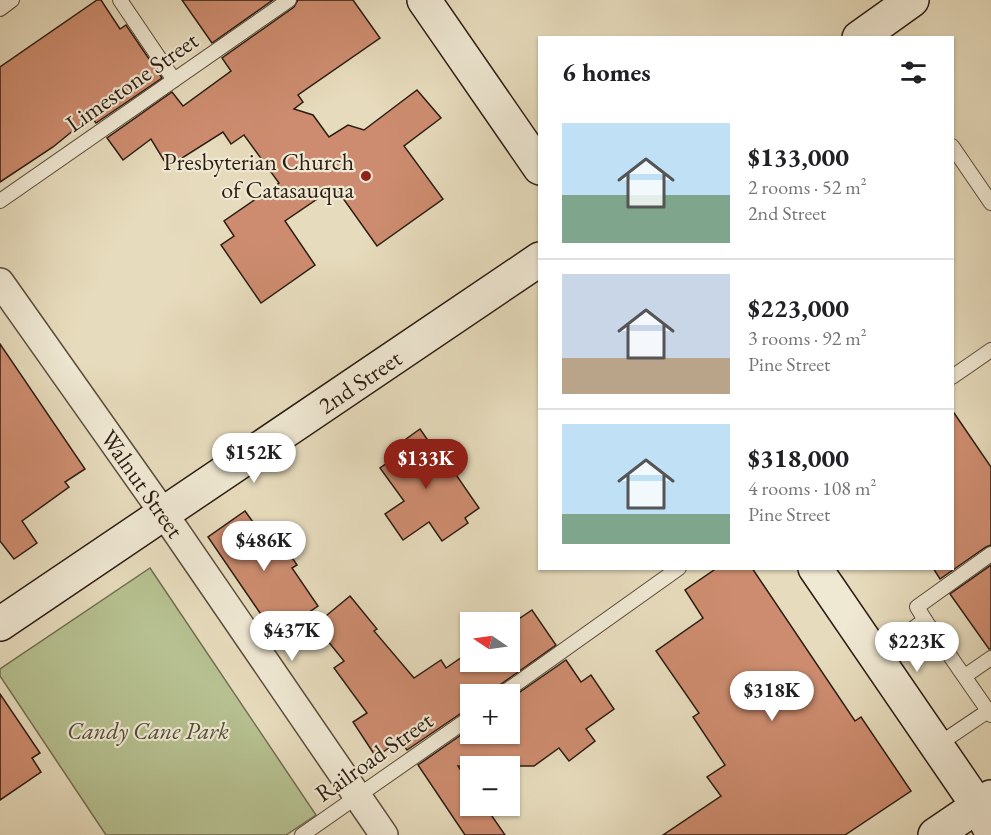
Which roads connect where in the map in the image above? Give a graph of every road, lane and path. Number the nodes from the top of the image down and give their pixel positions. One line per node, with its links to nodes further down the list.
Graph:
1 (12, 0): 6 (lane)
2 (120, 0): 8 (lane)
3 (289, 0): 8 (lane, Limestone Street)
4 (424, 0): 10 (main road)
5 (912, 0): 7 (main road)
6 (0, 9)
7 (870, 34)
8 (174, 80): 11 (lane, Limestone Street)
9 (954, 149): 12 (lane)
10 (538, 165)
11 (0, 201)
12 (991, 203)
13 (538, 260): 17 (main road, 2nd Street)
14 (0, 282): 17 (street, Walnut Street)
15 (991, 350): 16 (lane)
16 (954, 375)
17 (164, 514): 22 (main road, 2nd Street); 31 (street, Walnut Street)
18 (991, 554): 21 (lane)
19 (676, 570): 26 (lane)
20 (816, 570): 23 (main road)
21 (925, 620): 23 (lane); 25 (lane)
22 (0, 624)
23 (875, 656): 30 (main road)
24 (991, 658): 25 (lane)
25 (965, 676): 27 (lane)
26 (516, 684)
27 (985, 694): 28 (lane)
28 (990, 713): 30 (lane)
29 (460, 725): 31 (lane, Railroad Street)
30 (936, 746): 32 (main road)
31 (358, 796): 33 (lane, Railroad Street); 34 (street, Walnut Street)
32 (987, 811): 35 (main road)
33 (302, 835)
34 (384, 835)
35 (935, 835)

